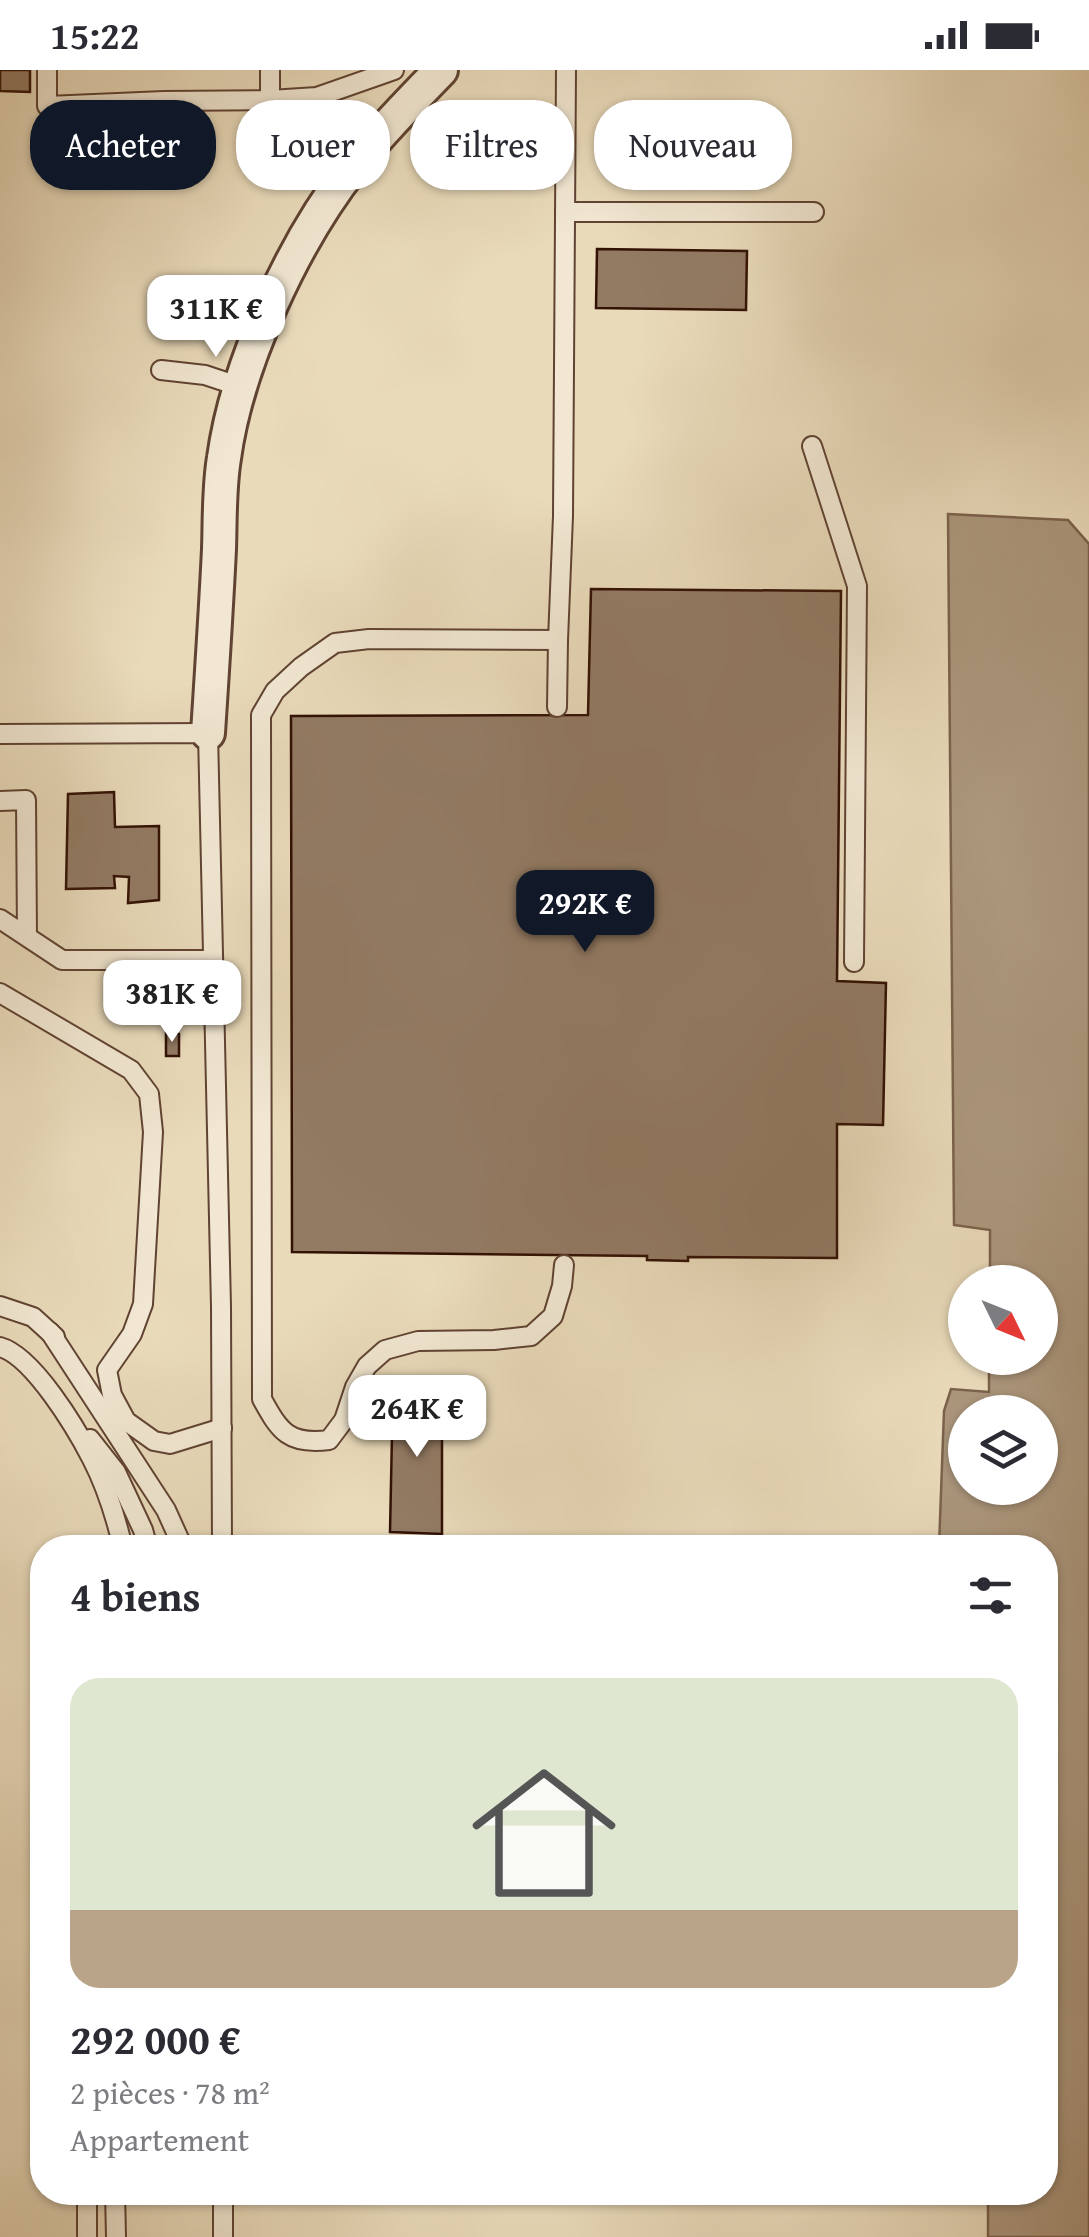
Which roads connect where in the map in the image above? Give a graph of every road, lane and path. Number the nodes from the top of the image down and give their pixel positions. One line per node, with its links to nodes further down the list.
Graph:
1 (48, 70): 7 (lane)
2 (270, 70): 6 (lane)
3 (394, 70): 6 (lane)
4 (566, 70): 8 (lane)
5 (438, 71): 11 (street)
6 (270, 100)
7 (236, 101)
8 (565, 212): 9 (lane); 13 (lane)
9 (814, 212)
10 (161, 370): 11 (lane)
11 (241, 387): 15 (street)
12 (812, 446): 21 (lane)
13 (558, 640): 14 (lane); 23 (lane)
14 (557, 707)
15 (208, 733): 16 (lane); 20 (lane)
16 (2, 735)
17 (0, 800): 19 (lane)
18 (0, 919): 19 (lane)
19 (26, 936): 20 (lane)
20 (213, 960): 29 (lane)
21 (854, 962)
22 (0, 993): 28 (lane)
23 (564, 1265)
24 (0, 1306): 25 (lane)
25 (50, 1332): 28 (lane); 32 (lane)
26 (0, 1347): 27 (lane)
27 (40, 1376): 30 (lane); 31 (lane)
28 (112, 1394): 29 (lane)
29 (222, 1428): 33 (lane)
30 (119, 1535)
31 (144, 1535)
32 (177, 1535)
33 (222, 1535)
34 (87, 2205): 37 (lane)
35 (116, 2205): 38 (lane)
36 (223, 2205): 39 (lane)
37 (87, 2237)
38 (116, 2237)
39 (223, 2237)

